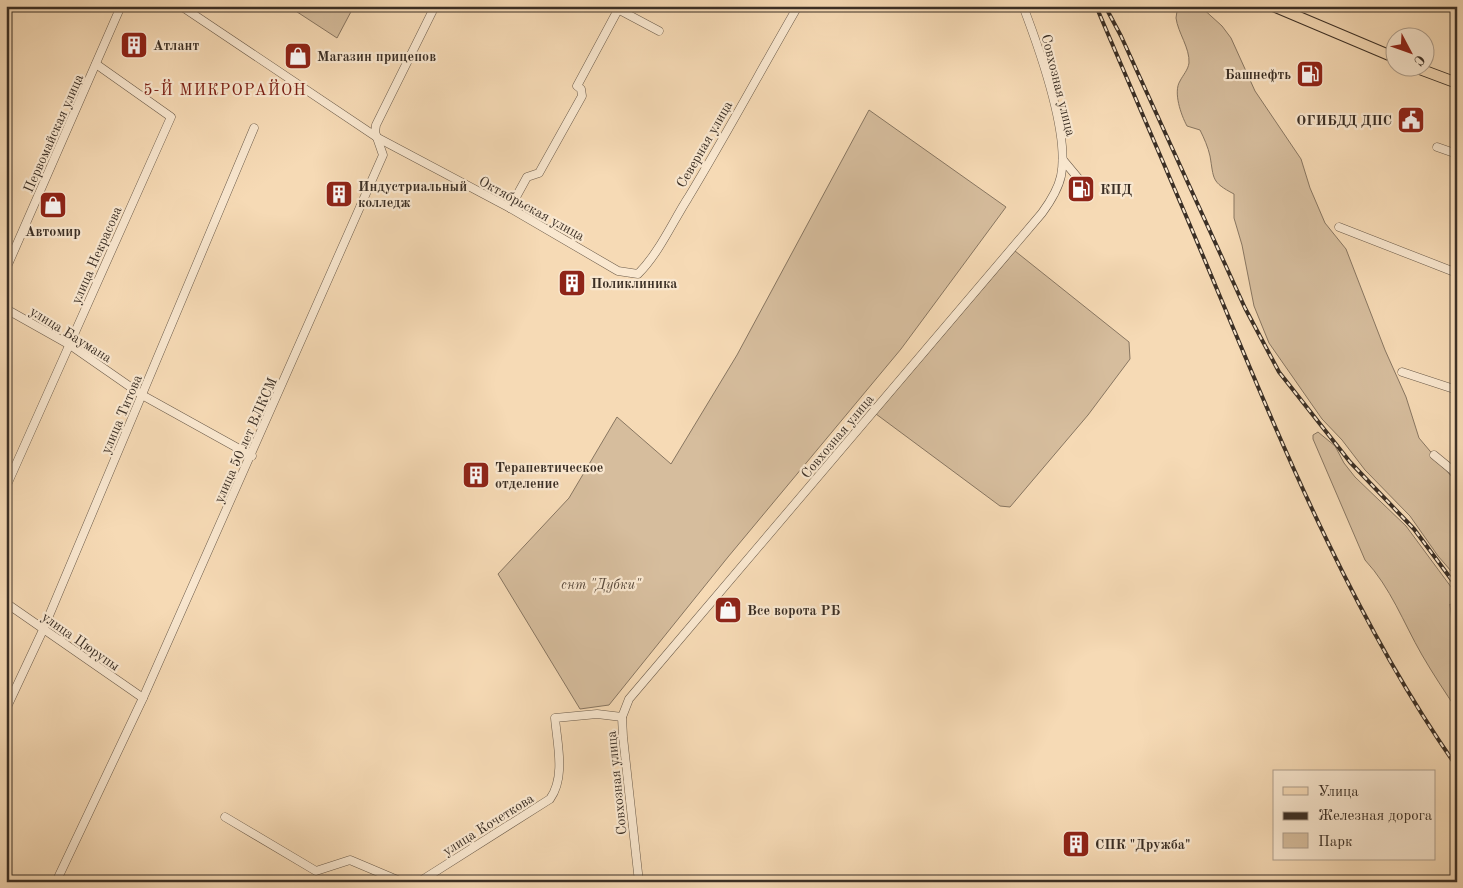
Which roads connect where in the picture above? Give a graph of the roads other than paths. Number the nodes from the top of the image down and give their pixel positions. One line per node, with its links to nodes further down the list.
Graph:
1 (121, 6): 10 (street, Первомайская улица)
2 (181, 6): 14 (street, Октябрьская улица)
3 (435, 6): 14 (street, улица 50 лет ВЛКСМ)
4 (798, 6): 22 (street, Северная улица)
5 (1023, 6): 17 (street, Совхозная улица)
6 (1273, 6): 9 (main road)
7 (616, 7): 8 (street); 19 (street)
8 (659, 30)
9 (1386, 54)
10 (96, 64): 21 (street, Первомайская улица); 25 (street, улица Некрасова)
11 (1436, 75): 12 (main road)
12 (1457, 83)
13 (254, 128): 28 (street, улица Титова)
14 (378, 138): 19 (street, Октябрьская улица); 30 (street, улица 50 лет ВЛКСМ)
15 (1437, 147): 16 (street)
16 (1457, 154)
17 (1063, 160): 18 (street); 37 (street, Совхозная улица)
18 (1078, 178)
19 (510, 208): 22 (street, Октябрьская улица)
20 (1339, 227): 23 (street)
21 (6, 269)
22 (618, 271)
23 (1457, 273)
24 (6, 309): 25 (street, улица Баумана)
25 (70, 346): 28 (street, улица Баумана); 32 (street, улица Некрасова)
26 (1402, 372): 27 (street)
27 (1457, 390)
28 (142, 395): 30 (street, улица Баумана); 34 (street, улица Титова)
29 (1434, 455): 31 (street)
30 (252, 456): 35 (street, улица 50 лет ВЛКСМ)
31 (1457, 474)
32 (6, 487)
33 (6, 603): 34 (street, улица Цюрупы)
34 (43, 630): 35 (street, улица Цюрупы); 36 (street, улица Титова)
35 (143, 698): 39 (street, улица 50 лет ВЛКСМ)
36 (6, 708)
37 (622, 717): 41 (street, улица Кочеткова); 42 (street, Совхозная улица)
38 (225, 817): 40 (street)
39 (56, 882)
40 (402, 882)
41 (418, 882)
42 (639, 882)

